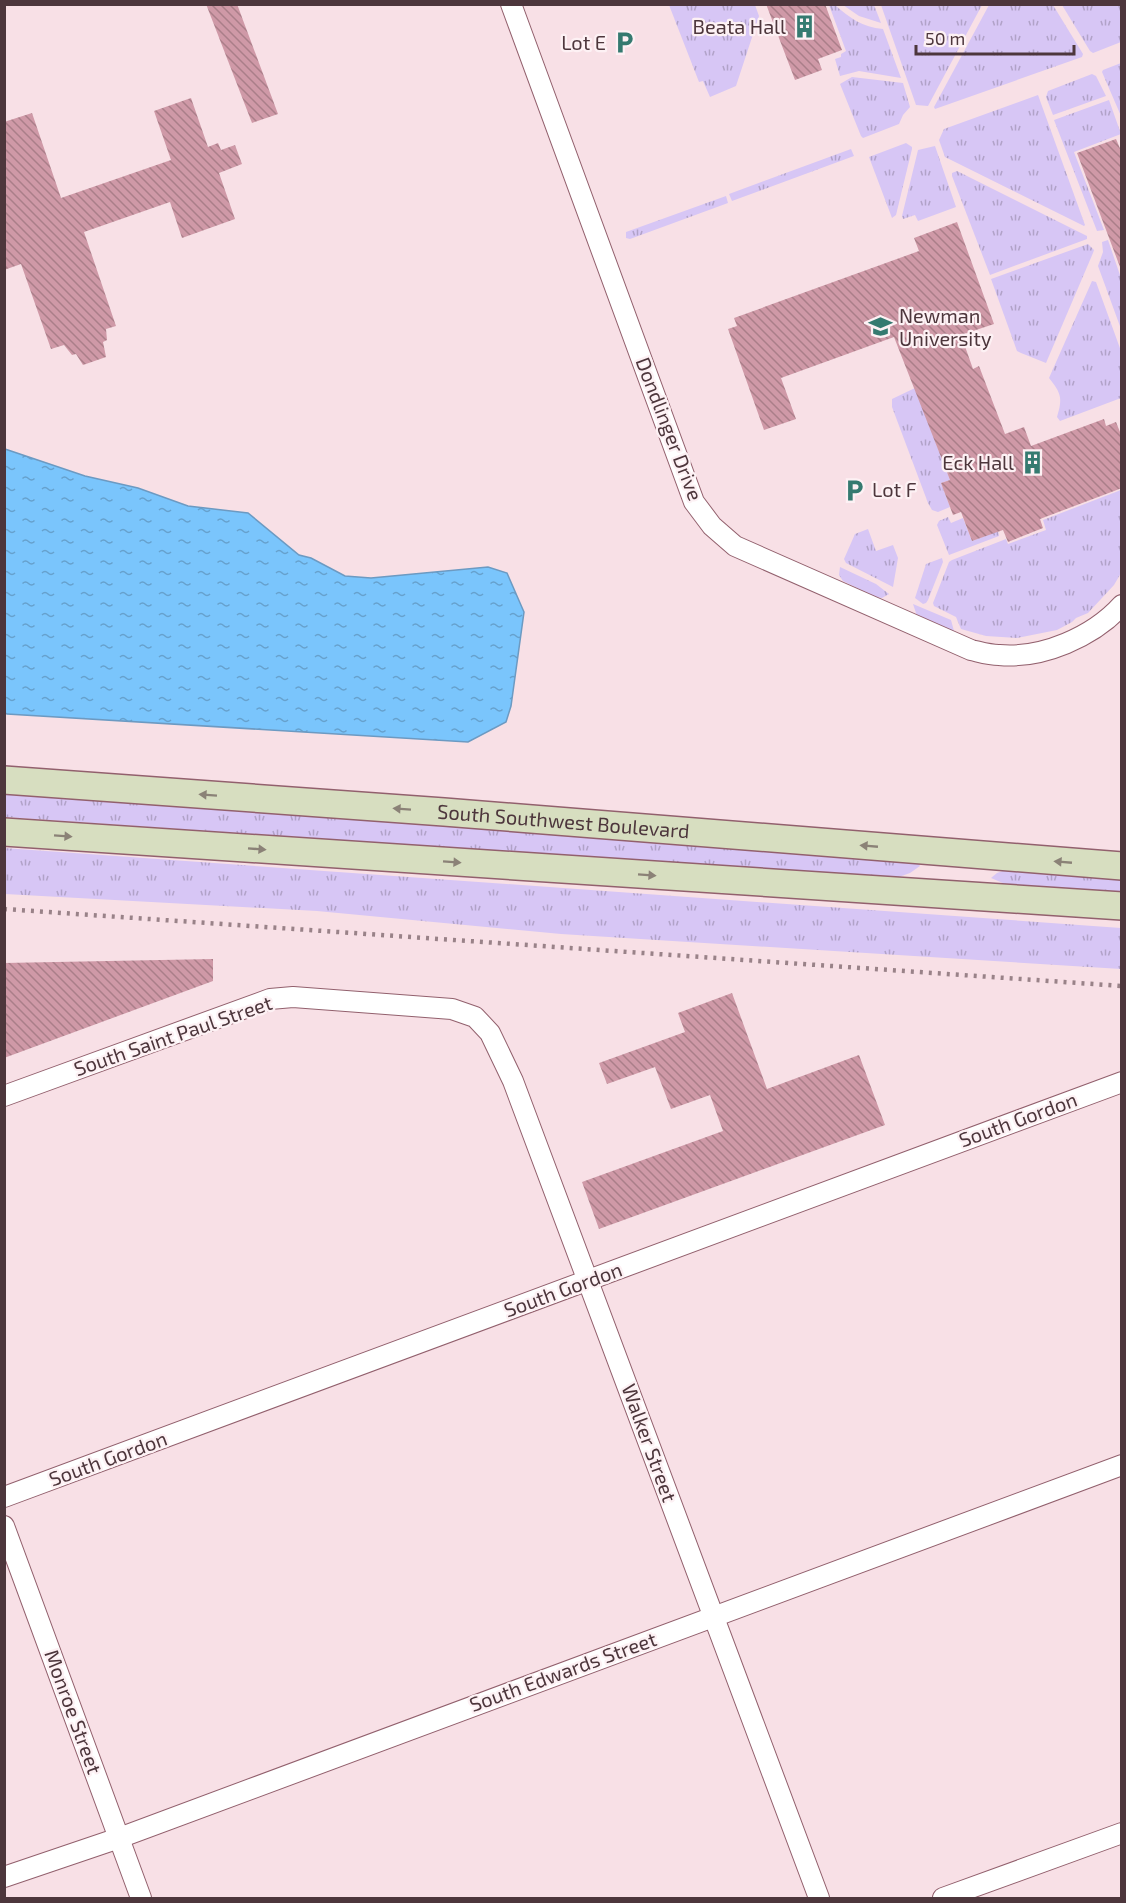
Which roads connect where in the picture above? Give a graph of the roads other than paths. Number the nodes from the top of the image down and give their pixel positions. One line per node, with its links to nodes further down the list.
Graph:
1 (511, 4): 2 (street, Dondlinger Drive)
2 (1122, 605)
3 (4, 780): 5 (main road, South Southwest Boulevard, one-way to 3)
4 (4, 832): 6 (main road, one-way to 6)
5 (1122, 866)
6 (1122, 906)
7 (452, 1009): 9 (street, South Saint Paul Street); 10 (street, Walker Street)
8 (1122, 1082): 10 (street, South Gordon)
9 (4, 1096)
10 (588, 1281): 12 (street, South Gordon); 14 (street, Walker Street)
11 (1122, 1465): 14 (street, South Edwards Street)
12 (4, 1497)
13 (4, 1526): 16 (street, Monroe Street)
14 (713, 1616): 16 (street, South Edwards Street); 19 (street, Walker Street)
15 (1122, 1833): 20 (street)
16 (119, 1838): 17 (street, South Edwards Street); 18 (street, Monroe Street)
17 (4, 1877)
18 (141, 1899)
19 (819, 1899)
20 (943, 1899)

